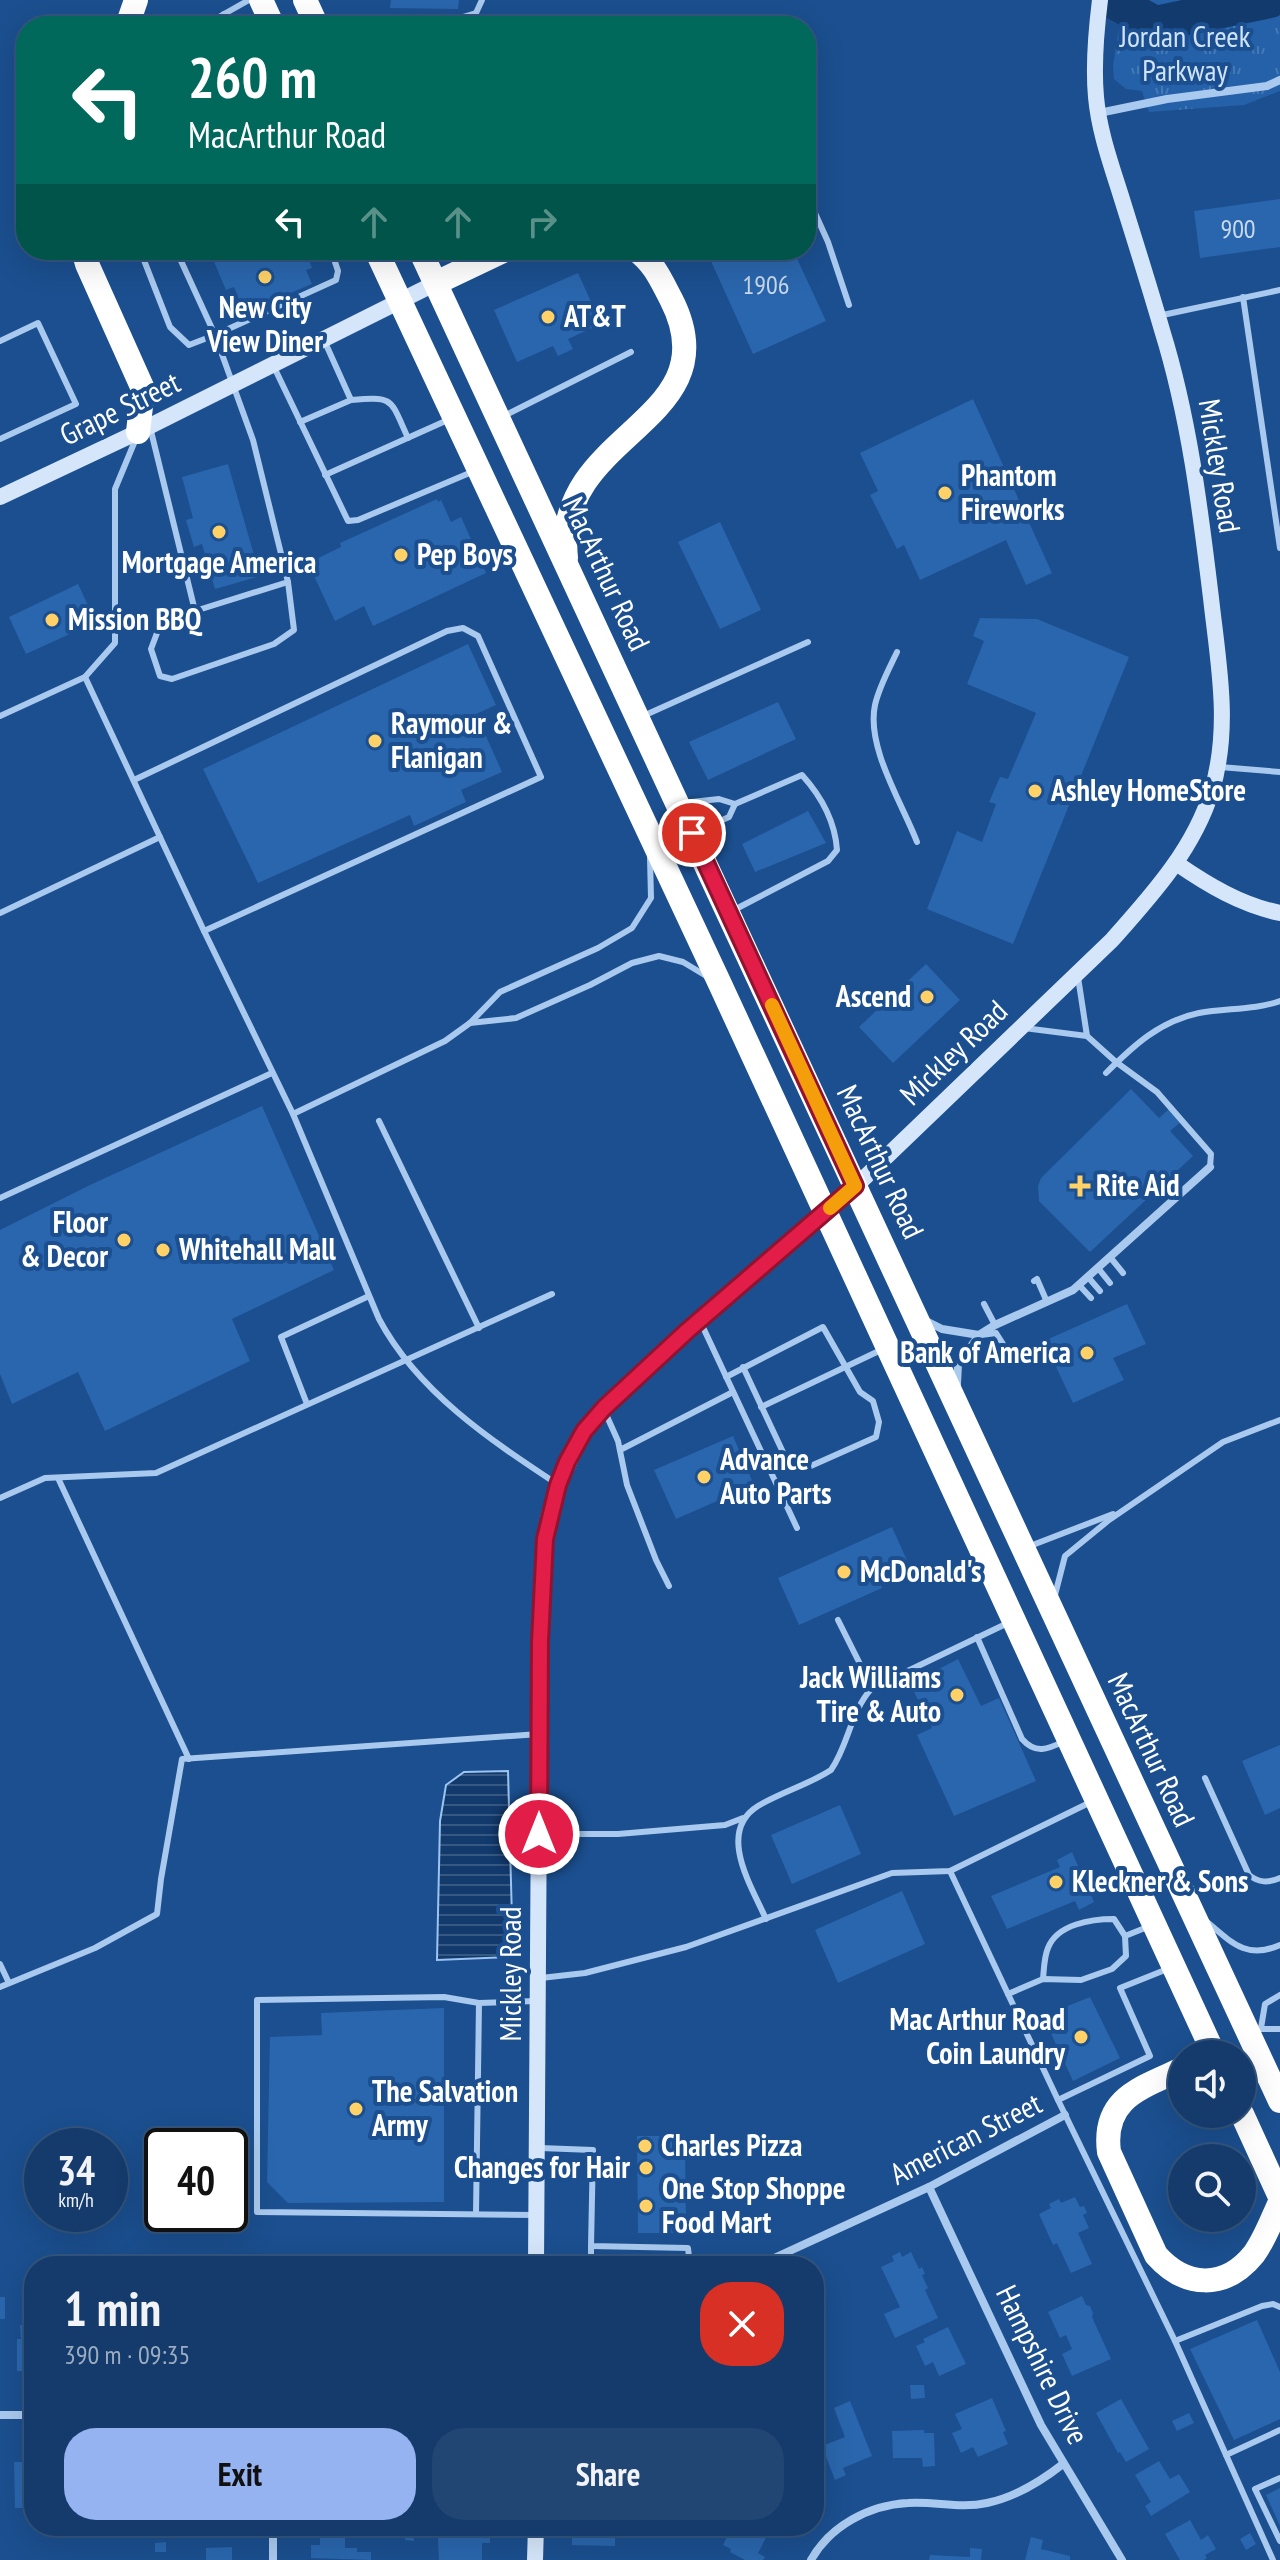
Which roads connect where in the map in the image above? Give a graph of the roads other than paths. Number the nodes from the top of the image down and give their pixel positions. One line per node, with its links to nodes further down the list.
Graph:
1 (249, 0): 4 (lane)
2 (482, 0): 6 (lane)
3 (1100, 0): 8 (street, Mickley Road)
4 (224, 14): 5 (lane)
5 (220, 16)
6 (466, 16)
7 (1280, 80): 8 (street)
8 (1098, 113): 23 (street, Mickley Road)
9 (816, 215): 22 (lane)
10 (86, 260): 34 (highway)
11 (144, 260): 24 (lane)
12 (181, 260): 24 (lane)
13 (334, 260): 24 (lane)
14 (381, 260): 21 (highway)
15 (429, 260): 18 (highway, MacArthur Road)
16 (484, 260): 18 (highway)
17 (647, 260): 41 (highway)
18 (436, 283): 21 (street, Grape Street); 32 (highway, MacArthur Road)
19 (1280, 290): 20 (lane)
20 (1243, 297): 23 (lane); 40 (lane)
21 (400, 302): 25 (street, Grape Street); 31 (highway)
22 (849, 305)
23 (1158, 316): 49 (street, Mickley Road)
24 (215, 335): 29 (lane)
25 (324, 340): 28 (street, Grape Street); 30 (lane)
26 (0, 341): 36 (lane)
27 (631, 352): 32 (lane)
28 (273, 365): 29 (street, Grape Street); 33 (lane)
29 (232, 385): 34 (street, Grape Street); 42 (lane)
30 (351, 400): 33 (lane); 35 (lane)
31 (454, 416): 35 (lane); 37 (highway)
32 (499, 418): 41 (highway, MacArthur Road)
33 (300, 422): 38 (lane)
34 (144, 430): 39 (street, Grape Street); 43 (lane); 46 (lane)
35 (408, 438): 38 (lane)
36 (0, 439)
37 (479, 469): 38 (lane); 55 (highway)
38 (325, 475)
39 (0, 497)
40 (1280, 548)
41 (567, 565): 48 (highway, MacArthur Road)
42 (288, 582): 43 (lane); 43 (lane)
43 (195, 611)
44 (808, 642): 48 (lane)
45 (897, 652): 57 (lane)
46 (85, 677): 47 (lane); 51 (lane)
47 (0, 716)
48 (638, 718): 52 (highway, MacArthur Road)
49 (1218, 766): 50 (lane); 58 (street, Mickley Road)
50 (1280, 772)
51 (134, 780): 56 (lane); 62 (lane)
52 (679, 804): 53 (lane); 54 (highway, MacArthur Road)
53 (735, 804): 54 (lane); 60 (lane)
54 (692, 833): 60 (highway, MacArthur Road)
55 (650, 834): 64 (highway); 66 (lane)
56 (160, 837): 59 (lane); 62 (lane)
57 (917, 842)
58 (1176, 863): 61 (street); 63 (street, Mickley Road)
59 (0, 913)
60 (729, 913): 75 (highway, MacArthur Road)
61 (1280, 913)
62 (204, 931): 70 (lane)
63 (1077, 973): 67 (street, Mickley Road); 68 (lane)
64 (720, 984): 66 (lane); 77 (highway)
65 (1280, 1001): 69 (lane)
66 (470, 1023): 72 (lane)
67 (1020, 1027): 68 (lane); 75 (street, Mickley Road)
68 (1087, 1036): 69 (lane)
69 (1116, 1062): 71 (lane); 74 (lane)
70 (272, 1073): 72 (lane); 76 (lane)
71 (1106, 1073)
72 (293, 1114): 87 (lane)
73 (379, 1121): 94 (lane)
74 (1210, 1167): 78 (street)
75 (855, 1186): 77 (street, Mickley Road); 91 (highway, MacArthur Road)
76 (0, 1198)
77 (824, 1213): 92 (street, Mickley Road); 97 (highway)
78 (1110, 1257): 79 (street); 80 (lane)
79 (1098, 1268): 81 (street); 83 (lane)
80 (1123, 1273)
81 (1088, 1277): 84 (street); 85 (lane)
82 (1034, 1281): 89 (lane)
83 (1110, 1283)
84 (1079, 1285): 88 (lane); 89 (street)
85 (1100, 1291)
86 (552, 1294): 94 (lane)
87 (369, 1296): 98 (lane); 103 (lane)
88 (1091, 1298)
89 (1047, 1302): 93 (street)
90 (984, 1304): 93 (lane)
91 (912, 1311): 95 (street); 106 (highway, MacArthur Road)
92 (700, 1320): 101 (lane); 105 (street, Mickley Road)
93 (995, 1325): 95 (street)
94 (479, 1328): 98 (lane)
95 (979, 1335): 96 (lane); 106 (street)
96 (1003, 1344)
97 (887, 1347): 100 (lane); 118 (highway)
98 (408, 1360): 103 (lane); 110 (lane)
99 (743, 1367): 100 (lane); 101 (lane); 104 (lane)
100 (844, 1367): 104 (lane); 104 (lane)
101 (726, 1377): 102 (lane)
102 (733, 1392): 108 (lane); 113 (lane)
103 (307, 1404): 109 (lane)
104 (761, 1407)
105 (604, 1408): 108 (lane); 110 (street, Mickley Road)
106 (958, 1409): 114 (highway, MacArthur Road)
107 (1280, 1421): 112 (lane)
108 (620, 1450): 115 (lane)
109 (58, 1478): 111 (lane); 123 (lane)
110 (558, 1485): 121 (street, Mickley Road)
111 (0, 1498)
112 (1124, 1510): 114 (lane); 116 (lane)
113 (797, 1528)
114 (1022, 1549): 116 (highway, MacArthur Road)
115 (669, 1586)
116 (1053, 1615): 130 (highway, MacArthur Road)
117 (838, 1620): 120 (lane)
118 (1013, 1621): 119 (lane); 122 (highway)
119 (977, 1637): 120 (lane); 122 (lane)
120 (872, 1688): 126 (lane)
121 (539, 1734): 123 (lane); 127 (street, Mickley Road)
122 (1068, 1739): 125 (highway)
123 (189, 1759): 139 (lane)
124 (1205, 1778): 129 (lane)
125 (1096, 1800): 128 (lane); 132 (highway)
126 (743, 1818): 127 (lane); 131 (lane)
127 (539, 1834): 137 (street, Mickley Road)
128 (950, 1871): 131 (lane); 141 (lane)
129 (1280, 1878)
130 (1190, 1908): 134 (lane); 146 (highway, MacArthur Road)
131 (766, 1919): 137 (lane)
132 (1153, 1924): 133 (lane); 136 (highway)
133 (1125, 1936): 138 (lane); 138 (lane)
134 (1280, 1945)
135 (0, 1964): 139 (lane)
136 (1173, 1967): 147 (highway); 150 (lane)
137 (539, 1978): 143 (street, Mickley Road)
138 (1043, 1979): 141 (lane)
139 (9, 1983): 140 (lane)
140 (0, 1987)
141 (1008, 1994): 150 (lane)
142 (1280, 1995): 146 (lane)
143 (538, 2001): 144 (lane); 154 (street, Mickley Road)
144 (479, 2003): 157 (lane); 157 (lane)
145 (1280, 2029): 146 (lane)
146 (1256, 2032): 148 (highway); 151 (highway, MacArthur Road)
147 (1207, 2040)
148 (1241, 2040)
149 (1168, 2076): 156 (highway)
150 (1058, 2100): 152 (lane)
151 (1280, 2101)
152 (1065, 2115): 155 (street, American Street); 165 (lane)
153 (1248, 2128): 156 (highway)
154 (537, 2148): 158 (street, Mickley Road); 159 (lane)
155 (929, 2187): 163 (street, American Street); 170 (street, Hampshire Drive)
156 (1280, 2200)
157 (476, 2214): 158 (lane)
158 (537, 2215): 160 (street, Mickley Road)
159 (591, 2246): 161 (lane); 162 (lane)
160 (536, 2256)
161 (591, 2256)
162 (689, 2256)
163 (779, 2256)
164 (1280, 2307): 165 (lane)
165 (1175, 2341): 169 (lane)
166 (0, 2415): 167 (street)
167 (24, 2415)
168 (1280, 2430): 169 (lane)
169 (1226, 2455): 173 (lane)
170 (1063, 2464): 179 (street); 180 (street, Hampshire Drive)
171 (1280, 2478): 172 (lane)
172 (1255, 2489): 173 (lane); 176 (lane)
173 (1243, 2495): 181 (lane)
174 (273, 2536): 177 (street)
175 (536, 2536): 178 (street)
176 (1280, 2541)
177 (273, 2560)
178 (535, 2560)
179 (811, 2560)
180 (1122, 2560)
181 (1273, 2560)

